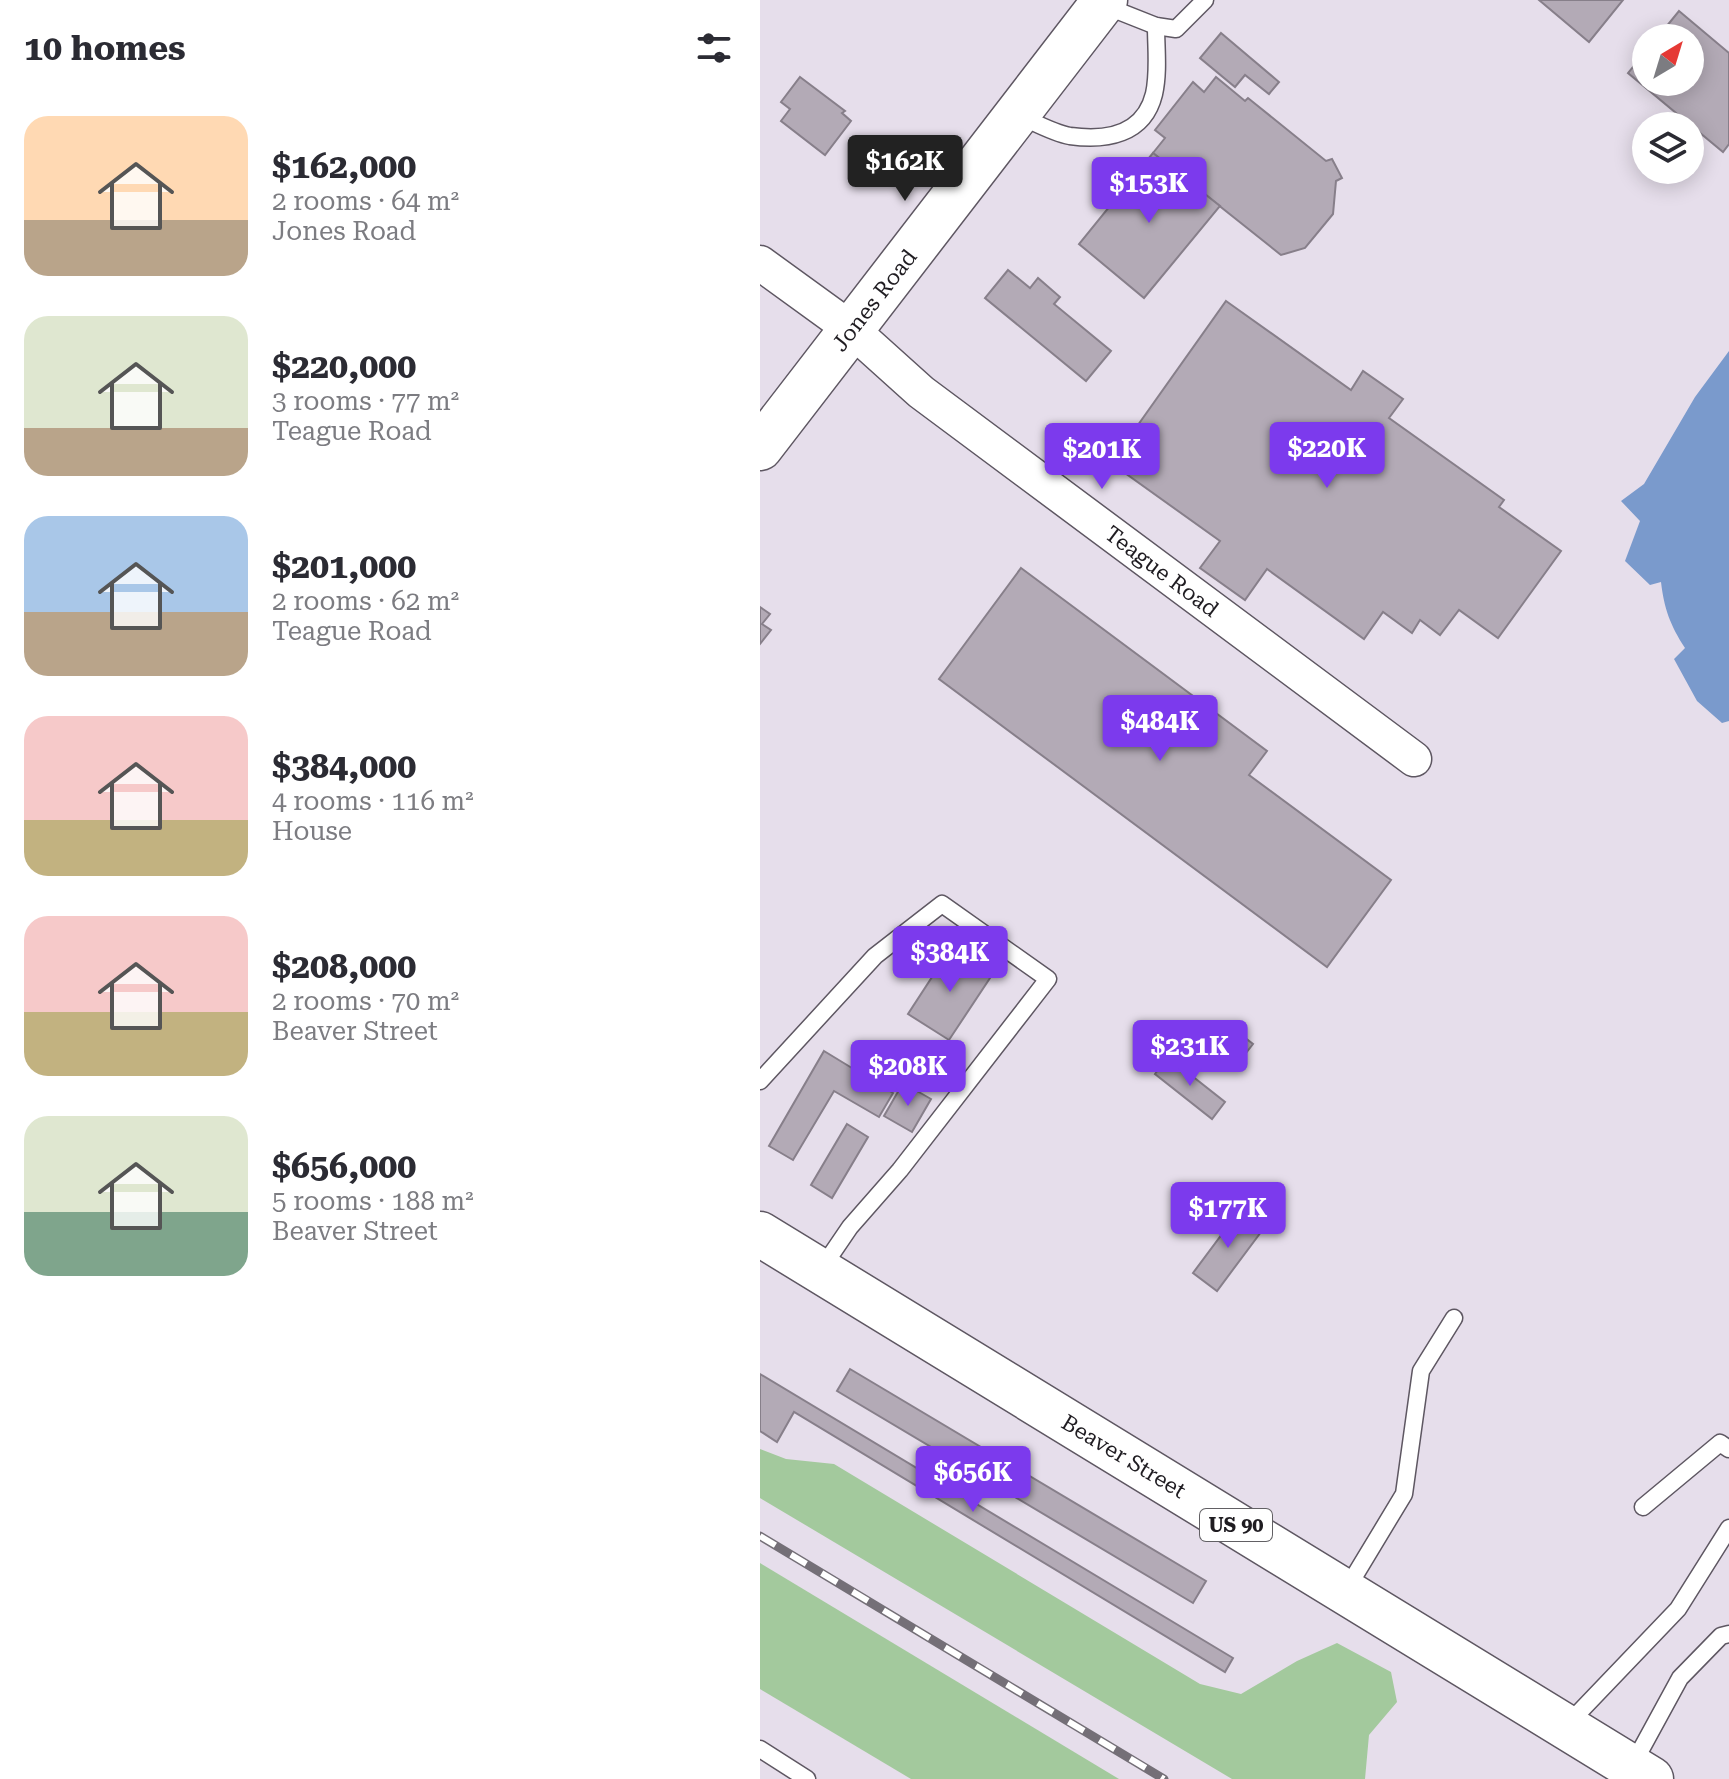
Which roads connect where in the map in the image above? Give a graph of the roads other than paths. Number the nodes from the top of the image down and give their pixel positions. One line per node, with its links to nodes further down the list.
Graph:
1 (1205, 0): 3 (lane)
2 (1103, 2): 3 (lane); 4 (main road, Jones Road)
3 (1156, 26): 4 (lane)
4 (1016, 115): 6 (main road, Jones Road)
5 (760, 263): 6 (street, Teague Road)
6 (851, 329): 7 (main road, Jones Road); 8 (street, Teague Road)
7 (760, 448)
8 (1414, 759)
9 (760, 1081): 11 (lane)
10 (760, 1234): 11 (main road, Beaver Street / US 90)
11 (820, 1271): 16 (main road, Beaver Street / US 90)
12 (1454, 1318): 16 (lane)
13 (1729, 1449): 14 (lane)
14 (1643, 1507)
15 (1729, 1528): 18 (lane)
16 (1345, 1591): 18 (main road, Beaver Street / US 90)
17 (1729, 1634): 20 (lane)
18 (1565, 1727): 20 (main road, Beaver Street / US 90)
19 (760, 1749): 21 (lane)
20 (1641, 1773)
21 (807, 1777)

